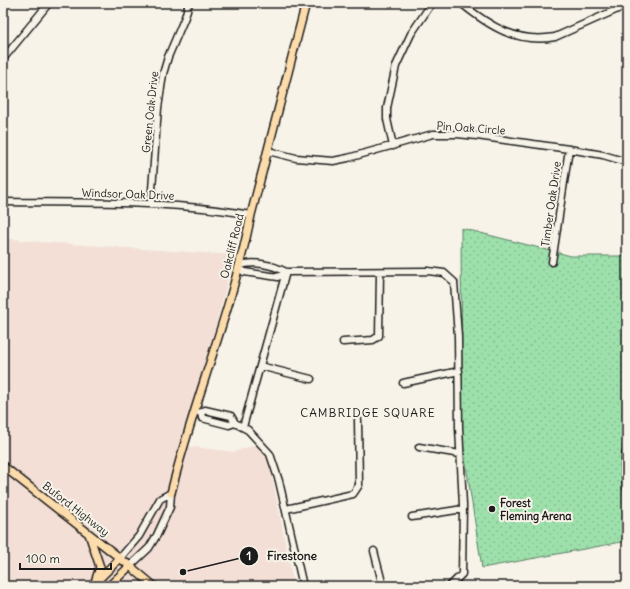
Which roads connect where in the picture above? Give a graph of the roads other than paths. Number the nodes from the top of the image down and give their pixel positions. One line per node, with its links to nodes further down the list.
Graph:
1 (49, 3): 7 (street)
2 (189, 3): 13 (street, Green Oak Drive)
3 (306, 3): 10 (main road, Oakcliff Road)
4 (432, 3): 8 (street)
5 (461, 3): 6 (street)
6 (627, 5)
7 (3, 59)
8 (394, 146): 9 (street, Pin Oak Circle); 10 (street, Pin Oak Circle)
9 (569, 149): 11 (street, Pin Oak Circle); 15 (street, Timber Oak Drive)
10 (268, 151): 14 (main road, Oakcliff Road)
11 (627, 162)
12 (3, 202): 13 (street, Windsor Oak Drive)
13 (151, 203): 14 (street, Windsor Oak Drive)
14 (251, 216): 16 (main road, Oakcliff Road)
15 (552, 262)
16 (239, 266): 17 (street); 17 (street); 24 (main road, Oakcliff Road)
17 (286, 272): 18 (street); 20 (street)
18 (380, 272): 19 (street); 21 (street)
19 (343, 342)
20 (260, 366): 22 (street); 27 (street)
21 (459, 371): 23 (street); 30 (street)
22 (310, 379)
23 (403, 383)
24 (198, 412): 26 (street); 26 (street); 33 (main road, Oakcliff Road)
25 (358, 420): 34 (street)
26 (236, 423): 27 (street)
27 (242, 426): 34 (street)
28 (419, 447): 30 (street)
29 (627, 447): 32 (street)
30 (460, 454): 35 (street)
31 (3, 466): 37 (main road, Buford Highway)
32 (627, 489)
33 (171, 493): 39 (street); 40 (street, Oakcliff Road)
34 (286, 509): 44 (street)
35 (463, 509): 36 (street); 46 (street)
36 (412, 517)
37 (89, 534): 39 (main road, Buford Highway); 41 (main road)
38 (374, 552): 45 (street)
39 (120, 558): 40 (main road, Buford Highway); 41 (main road)
40 (130, 566): 42 (main road, Oakcliff Road); 43 (main road, Buford Highway)
41 (93, 585)
42 (109, 586)
43 (154, 586)
44 (303, 586)
45 (383, 586)
46 (449, 586)

